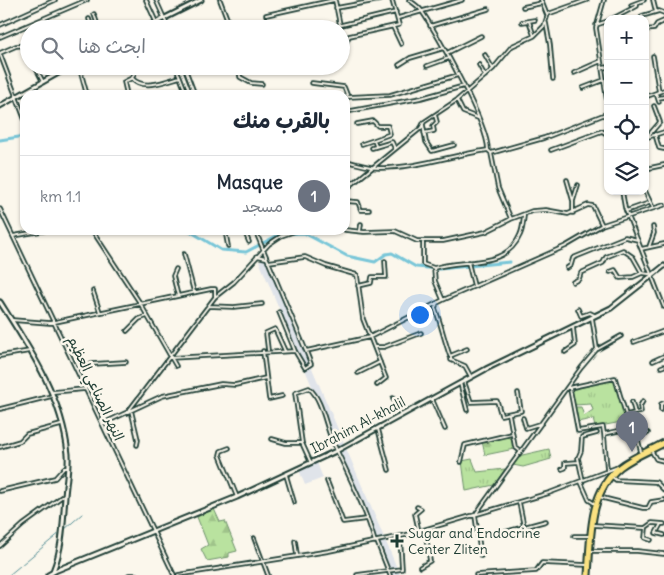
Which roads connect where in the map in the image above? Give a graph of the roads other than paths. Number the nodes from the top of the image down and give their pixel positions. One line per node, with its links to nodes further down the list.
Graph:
1 (55, 0): 46 (street)
2 (86, 0): 33 (street)
3 (146, 0): 35 (street)
4 (156, 0): 31 (street)
5 (201, 0): 31 (street)
6 (220, 0): 37 (street)
7 (334, 0): 19 (street); 27 (street)
8 (380, 0): 19 (street)
9 (392, 0): 23 (street)
10 (409, 0): 22 (street)
11 (462, 0): 22 (street)
12 (588, 0): 28 (street)
13 (604, 0): 47 (street)
14 (644, 0): 17 (street)
15 (653, 0): 24 (street)
16 (542, 2): 20 (street); 28 (street)
17 (637, 3): 18 (street); 29 (street)
18 (631, 5)
19 (336, 8): 38 (street)
20 (523, 8)
21 (488, 10): 48 (street)
22 (421, 11): 32 (street); 48 (street)
23 (396, 12): 32 (street); 44 (street)
24 (656, 12): 25 (street); 30 (street)
25 (664, 13)
26 (94, 14): 34 (street)
27 (266, 15)
28 (548, 15): 45 (street)
29 (621, 15)
30 (646, 15)
31 (164, 18): 36 (street)
32 (398, 18): 49 (street)
33 (40, 20)
34 (96, 20)
35 (154, 20)
36 (160, 20)
37 (227, 20)
38 (339, 20)
39 (535, 20): 41 (street)
40 (522, 22): 41 (street)
41 (529, 22): 54 (street)
42 (604, 22): 47 (street)
43 (664, 22): 51 (street)
44 (350, 23)
45 (546, 23): 54 (street); 81 (street)
46 (0, 24)
47 (596, 25): 64 (street)
48 (430, 26): 58 (street)
49 (393, 27): 52 (street); 56 (street)
50 (20, 28): 55 (street)
51 (649, 29)
52 (350, 36)
53 (481, 36): 59 (street)
54 (534, 36): 69 (street)
55 (0, 37)
56 (401, 44)
57 (20, 46): 60 (street)
58 (444, 48): 59 (street); 65 (street)
59 (447, 53): 63 (street)
60 (0, 54): 99 (street)
61 (486, 55): 69 (street)
62 (653, 56): 96 (street)
63 (449, 58): 67 (street); 77 (street)
64 (601, 61): 68 (street); 70 (street)
65 (399, 65)
66 (478, 65): 78 (street)
67 (427, 66)
68 (602, 68): 82 (street)
69 (493, 69): 78 (street)
70 (574, 73)
71 (40, 75): 83 (street)
72 (55, 75): 83 (street)
73 (81, 75): 89 (street)
74 (134, 75): 80 (street)
75 (188, 75): 92 (street)
76 (240, 75): 85 (street)
77 (458, 75): 86 (street); 100 (street)
78 (485, 76): 95 (street)
79 (180, 77): 80 (street); 91 (street)
80 (132, 78): 90 (street)
81 (553, 79)
82 (604, 80): 87 (street)
83 (43, 82): 88 (street)
84 (312, 83): 93 (street)
85 (262, 84)
86 (464, 86): 95 (street); 106 (street)
87 (583, 88)
88 (29, 90)
89 (86, 90)
90 (125, 90)
91 (185, 90)
92 (194, 90)
93 (345, 90)
94 (664, 90): 96 (street)
95 (466, 92): 102 (street); 109 (street)
96 (658, 92): 98 (street); 101 (street)
97 (20, 95): 99 (street)
98 (649, 95)
99 (16, 97): 103 (street); 105 (street)
100 (350, 97)
101 (664, 97)
102 (457, 100): 107 (street); 109 (street)
103 (0, 106)
104 (654, 106): 116 (street)
105 (20, 107)
106 (350, 111)
107 (435, 114): 111 (street); 114 (street)
108 (604, 114): 127 (street)
109 (478, 118): 125 (street)
110 (358, 124): 118 (street)
111 (423, 125): 114 (street); 123 (street)
112 (604, 132): 126 (street)
113 (664, 132): 115 (street)
114 (424, 133): 120 (street)
115 (655, 134): 117 (street); 124 (street)
116 (649, 135)
117 (649, 136)
118 (374, 140): 119 (street); 121 (street)
119 (362, 144)
120 (454, 145)
121 (376, 146): 122 (street); 123 (street)
122 (372, 148)
123 (395, 149): 130 (street)
124 (664, 149)
125 (488, 150): 127 (street); 130 (street)
126 (551, 150)
127 (491, 153): 150 (street)
128 (350, 162): 130 (street)
129 (664, 165): 131 (street)
130 (372, 166): 134 (street)
131 (649, 168)
132 (567, 180): 140 (street)
133 (350, 181): 134 (street)
134 (354, 183): 136 (street)
135 (578, 185): 140 (street)
136 (350, 186)
137 (623, 195): 146 (street)
138 (646, 195): 141 (street)
139 (350, 201): 145 (street)
140 (573, 201): 147 (street)
141 (649, 203): 143 (street); 146 (street)
142 (664, 205): 143 (street)
143 (653, 208): 149 (street)
144 (0, 209): 162 (street, النهر الصناعي العظيم)
145 (369, 210)
146 (626, 211): 149 (street)
147 (573, 213): 148 (street); 152 (street)
148 (524, 216): 150 (street); 176 (street)
149 (628, 216): 152 (street); 163 (street)
150 (511, 219): 165 (street)
151 (361, 224): 155 (street)
152 (602, 226): 186 (street)
153 (653, 227): 168 (street)
154 (350, 230): 155 (street)
155 (360, 231): 165 (street)
156 (20, 235): 162 (street)
157 (95, 235): 193 (street)
158 (226, 235): 167 (street)
159 (246, 235): 164 (street)
160 (257, 235): 169 (street)
161 (286, 235): 169 (street)
162 (13, 236): 205 (street, النهر الصناعي العظيم)
163 (638, 240): 170 (street); 179 (street)
164 (249, 242)
165 (422, 242): 178 (street)
166 (664, 244): 168 (street)
167 (228, 246)
168 (650, 247): 170 (street)
169 (264, 249): 172 (street); 173 (street)
170 (641, 249): 183 (street)
171 (184, 254): 188 (street)
172 (256, 256): 173 (street); 190 (street)
173 (266, 258): 175 (street)
174 (385, 261): 185 (street)
175 (268, 262): 185 (street); 221 (street)
176 (468, 262): 178 (street); 186 (street)
177 (664, 266): 183 (street, Ibrahim Al-khalil)
178 (434, 268): 191 (street)
179 (567, 268)
180 (176, 269): 189 (street)
181 (610, 272): 182 (street)
182 (642, 273): 183 (street); 184 (street)
183 (651, 276): 196 (street); 201 (street, Ibrahim Al-khalil)
184 (573, 282)
185 (358, 286): 211 (street)
186 (474, 286): 191 (street)
187 (93, 291): 199 (street)
188 (194, 292): 189 (street); 190 (street)
189 (178, 296): 193 (street)
190 (215, 296): 197 (street)
191 (443, 300): 194 (street)
192 (0, 302): 204 (street)
193 (140, 303): 199 (street); 202 (street)
194 (437, 303): 211 (street); 224 (street)
195 (262, 304): 197 (street)
196 (664, 305)
197 (208, 306): 226 (street)
198 (578, 309): 201 (street)
199 (100, 312): 205 (street)
200 (279, 312): 216 (street)
201 (596, 315): 203 (street, Ibrahim Al-khalil)
202 (148, 316): 208 (street); 226 (street)
203 (592, 318): 206 (street, Ibrahim Al-khalil); 215 (street)
204 (12, 320): 205 (street); 217 (street)
205 (54, 322): 231 (street, النهر الصناعي العظيم)
206 (573, 327): 222 (street); 233 (street, Ibrahim Al-khalil)
207 (664, 331): 212 (street)
208 (127, 332)
209 (421, 333): 213 (street)
210 (621, 336): 215 (street)
211 (370, 337): 213 (street); 221 (street)
212 (634, 342)
213 (374, 347): 229 (street)
214 (467, 349): 224 (street)
215 (598, 349): 238 (street)
216 (295, 350): 220 (street); 221 (street)
217 (31, 351): 223 (street); 241 (street)
218 (263, 351): 219 (street); 226 (street); 234 (street)
219 (268, 351): 220 (street); 220 (street)
220 (285, 351)
221 (306, 351)
222 (566, 352)
223 (0, 356)
224 (452, 356): 233 (street)
225 (664, 356): 227 (street)
226 (170, 358): 230 (street); 252 (street)
227 (653, 361)
228 (126, 362): 231 (street)
229 (380, 362): 232 (street); 237 (street)
230 (176, 366)
231 (77, 369): 239 (street, النهر الصناعي العظيم)
232 (358, 373)
233 (471, 377): 235 (street, Ibrahim Al-khalil)
234 (266, 378): 242 (street); 249 (street)
235 (464, 381): 236 (street, Ibrahim Al-khalil); 254 (street)
236 (460, 383): 244 (street, Ibrahim Al-khalil); 250 (street)
237 (377, 386)
238 (568, 388): 253 (street); 257 (street); 266 (street)
239 (86, 389): 241 (street); 258 (street, النهر الصناعي العظيم)
240 (518, 393): 254 (street)
241 (53, 394): 248 (street); 259 (street)
242 (282, 396)
243 (393, 398): 255 (street)
244 (432, 399): 255 (street, Ibrahim Al-khalil); 261 (street)
245 (643, 401): 253 (street)
246 (632, 402): 253 (street)
247 (664, 403): 251 (street)
248 (0, 409)
249 (131, 410): 252 (street); 270 (street)
250 (467, 410)
251 (661, 410)
252 (127, 413): 258 (street)
253 (635, 413)
254 (509, 414): 264 (street)
255 (401, 416): 260 (street, Ibrahim Al-khalil)
256 (523, 418): 257 (street)
257 (542, 423): 275 (street)
258 (102, 424): 308 (street, النهر الصناعي العظيم)
259 (61, 425): 271 (street); 282 (street)
260 (378, 429): 273 (street, Ibrahim Al-khalil); 284 (street)
261 (445, 429)
262 (622, 430): 266 (street)
263 (648, 433): 276 (street)
264 (512, 434): 275 (street); 278 (street)
265 (596, 434): 279 (street)
266 (604, 434): 285 (street)
267 (272, 439): 269 (street)
268 (664, 443): 274 (highway)
269 (302, 444): 273 (street); 280 (street)
270 (137, 446)
271 (0, 447)
272 (229, 448): 294 (street)
273 (338, 450): 280 (street, Ibrahim Al-khalil); 301 (street)
274 (651, 450): 276 (highway); 277 (street)
275 (520, 451): 300 (street)
276 (642, 454): 281 (highway)
277 (664, 461)
278 (461, 462)
279 (578, 462): 283 (street); 289 (street)
280 (311, 463): 287 (street, Ibrahim Al-khalil)
281 (621, 466): 285 (street); 286 (highway)
282 (68, 468): 291 (street); 292 (street)
283 (562, 469)
284 (389, 470)
285 (607, 470): 289 (street)
286 (612, 474): 290 (street); 293 (highway)
287 (286, 475): 294 (street, Ibrahim Al-khalil); 296 (street)
288 (327, 481): 301 (street)
289 (582, 481): 297 (street); 298 (street)
290 (664, 490)
291 (0, 491)
292 (65, 494): 319 (street); 328 (street)
293 (598, 497): 295 (street); 298 (highway)
294 (237, 498): 308 (street, Ibrahim Al-khalil)
295 (664, 500)
296 (294, 502)
297 (519, 502): 300 (street); 305 (street)
298 (596, 504): 303 (highway)
299 (417, 507): 309 (street)
300 (475, 515): 307 (street); 323 (street)
301 (367, 519): 318 (street)
302 (546, 522): 305 (street)
303 (593, 524): 306 (street); 314 (highway)
304 (662, 524): 306 (street); 311 (street)
305 (524, 528): 310 (street)
306 (646, 528): 316 (street)
307 (425, 530): 309 (street); 326 (street)
308 (154, 532): 328 (street, Ibrahim Al-khalil); 332 (street, النهر الصناعي العظيم)
309 (419, 532): 312 (street)
310 (505, 532)
311 (664, 535)
312 (400, 536): 318 (street); 327 (street)
313 (574, 536): 314 (street)
314 (592, 536): 320 (highway)
315 (254, 538): 324 (street)
316 (651, 540)
317 (294, 541): 322 (street)
318 (376, 542): 322 (street); 327 (street)
319 (0, 546)
320 (590, 551): 321 (street); 325 (highway)
321 (664, 554)
322 (297, 555): 324 (street)
323 (481, 556)
324 (263, 560): 332 (street); 333 (street)
325 (589, 565): 336 (street); 337 (highway)
326 (420, 567)
327 (388, 570): 334 (street); 335 (street)
328 (53, 571): 329 (street, Ibrahim Al-khalil)
329 (48, 575)
330 (129, 575): 331 (street)
331 (136, 575)
332 (176, 575)
333 (268, 575)
334 (357, 575)
335 (390, 575)
336 (476, 575)
337 (588, 575)

